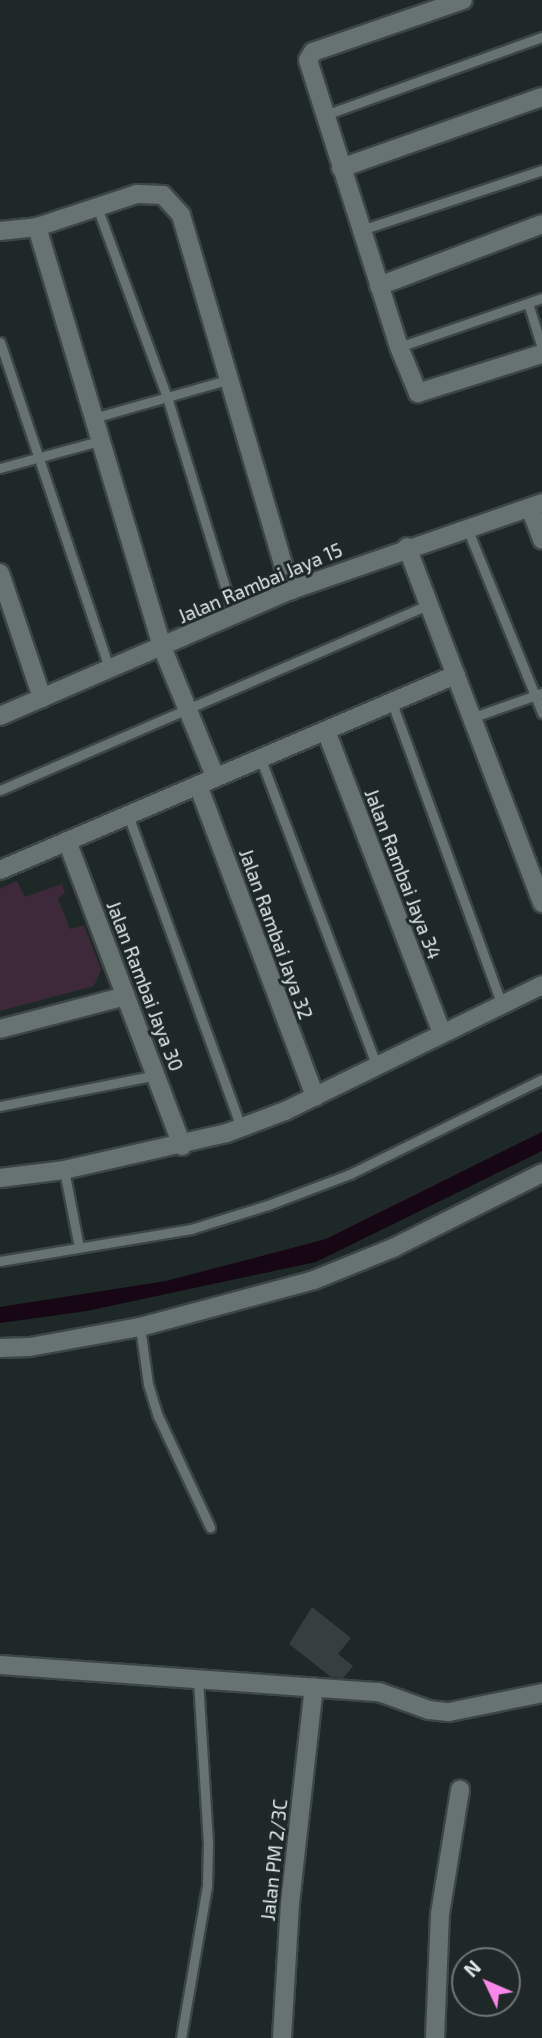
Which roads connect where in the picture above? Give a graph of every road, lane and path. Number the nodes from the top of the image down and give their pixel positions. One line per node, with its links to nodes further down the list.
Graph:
1 (463, 0): 4 (street)
2 (542, 37): 4 (lane)
3 (542, 97): 5 (street)
4 (325, 116): 5 (street)
5 (341, 168): 10 (street)
6 (542, 170): 10 (lane)
7 (97, 207): 9 (street); 19 (street); 20 (lane)
8 (542, 224): 12 (street)
9 (37, 227): 11 (street); 21 (street)
10 (361, 230): 12 (street)
11 (0, 231)
12 (379, 286): 16 (street)
13 (542, 298): 14 (lane)
14 (527, 303): 16 (lane); 17 (lane)
15 (0, 342): 23 (lane)
16 (399, 347): 18 (street)
17 (542, 348)
18 (542, 354)
19 (232, 378): 20 (lane); 30 (street)
20 (167, 397): 21 (lane); 33 (lane)
21 (97, 417): 22 (street)
22 (104, 440): 23 (lane); 34 (street)
23 (36, 459): 24 (lane); 35 (lane)
24 (0, 468)
25 (536, 506): 26 (street, Jalan Rambai Jaya 15); 27 (street)
26 (466, 527): 28 (street, Jalan Rambai Jaya 15); 37 (lane)
27 (542, 540)
28 (407, 547): 30 (street, Jalan Rambai Jaya 15); 31 (street)
29 (0, 573): 32 (street)
30 (291, 590): 33 (street, Jalan Rambai Jaya 15)
31 (429, 604): 36 (street); 40 (lane)
32 (6, 612): 38 (street)
33 (234, 616): 34 (street, Jalan Rambai Jaya 15)
34 (162, 648): 35 (street, Jalan Rambai Jaya 15); 40 (street)
35 (110, 670): 38 (street, Jalan Rambai Jaya 15)
36 (456, 675): 39 (street); 43 (street)
37 (539, 694): 41 (lane); 43 (lane)
38 (42, 698): 42 (street, Jalan Rambai Jaya 15)
39 (392, 703): 44 (street); 55 (lane)
40 (187, 709): 46 (street); 48 (lane)
41 (542, 713)
42 (0, 716)
43 (471, 718): 52 (street)
44 (326, 731): 45 (street); 57 (street, Jalan Rambai Jaya 34)
45 (260, 757): 46 (street); 58 (lane)
46 (215, 776): 47 (street)
47 (198, 785): 49 (street); 61 (street, Jalan Rambai Jaya 32)
48 (0, 790)
49 (128, 815): 50 (street); 63 (lane)
50 (67, 841): 51 (street); 54 (street, Jalan Rambai Jaya 30)
51 (0, 870)
52 (542, 903)
53 (542, 985): 55 (street)
54 (126, 996): 56 (street); 59 (street, Jalan Rambai Jaya 30)
55 (502, 1005): 57 (street)
56 (0, 1029)
57 (442, 1033): 58 (street)
58 (377, 1067): 61 (street)
59 (156, 1075): 62 (lane); 64 (street, Jalan Rambai Jaya 30)
60 (542, 1079): 68 (lane)
61 (315, 1097): 63 (street)
62 (0, 1106)
63 (241, 1127): 64 (street)
64 (183, 1146): 65 (street)
65 (64, 1170): 67 (street); 68 (lane)
66 (542, 1173): 70 (street)
67 (0, 1178)
68 (79, 1247): 69 (lane)
69 (0, 1261)
70 (140, 1327): 71 (street); 72 (lane)
71 (0, 1348)
72 (210, 1527)
73 (0, 1665): 74 (street)
74 (198, 1676): 75 (street); 78 (lane)
75 (314, 1687): 76 (street); 79 (street, Jalan PM 2/3C)
76 (542, 1693)
77 (460, 1790): 80 (street)
78 (180, 2038)
79 (282, 2038)
80 (435, 2038)

